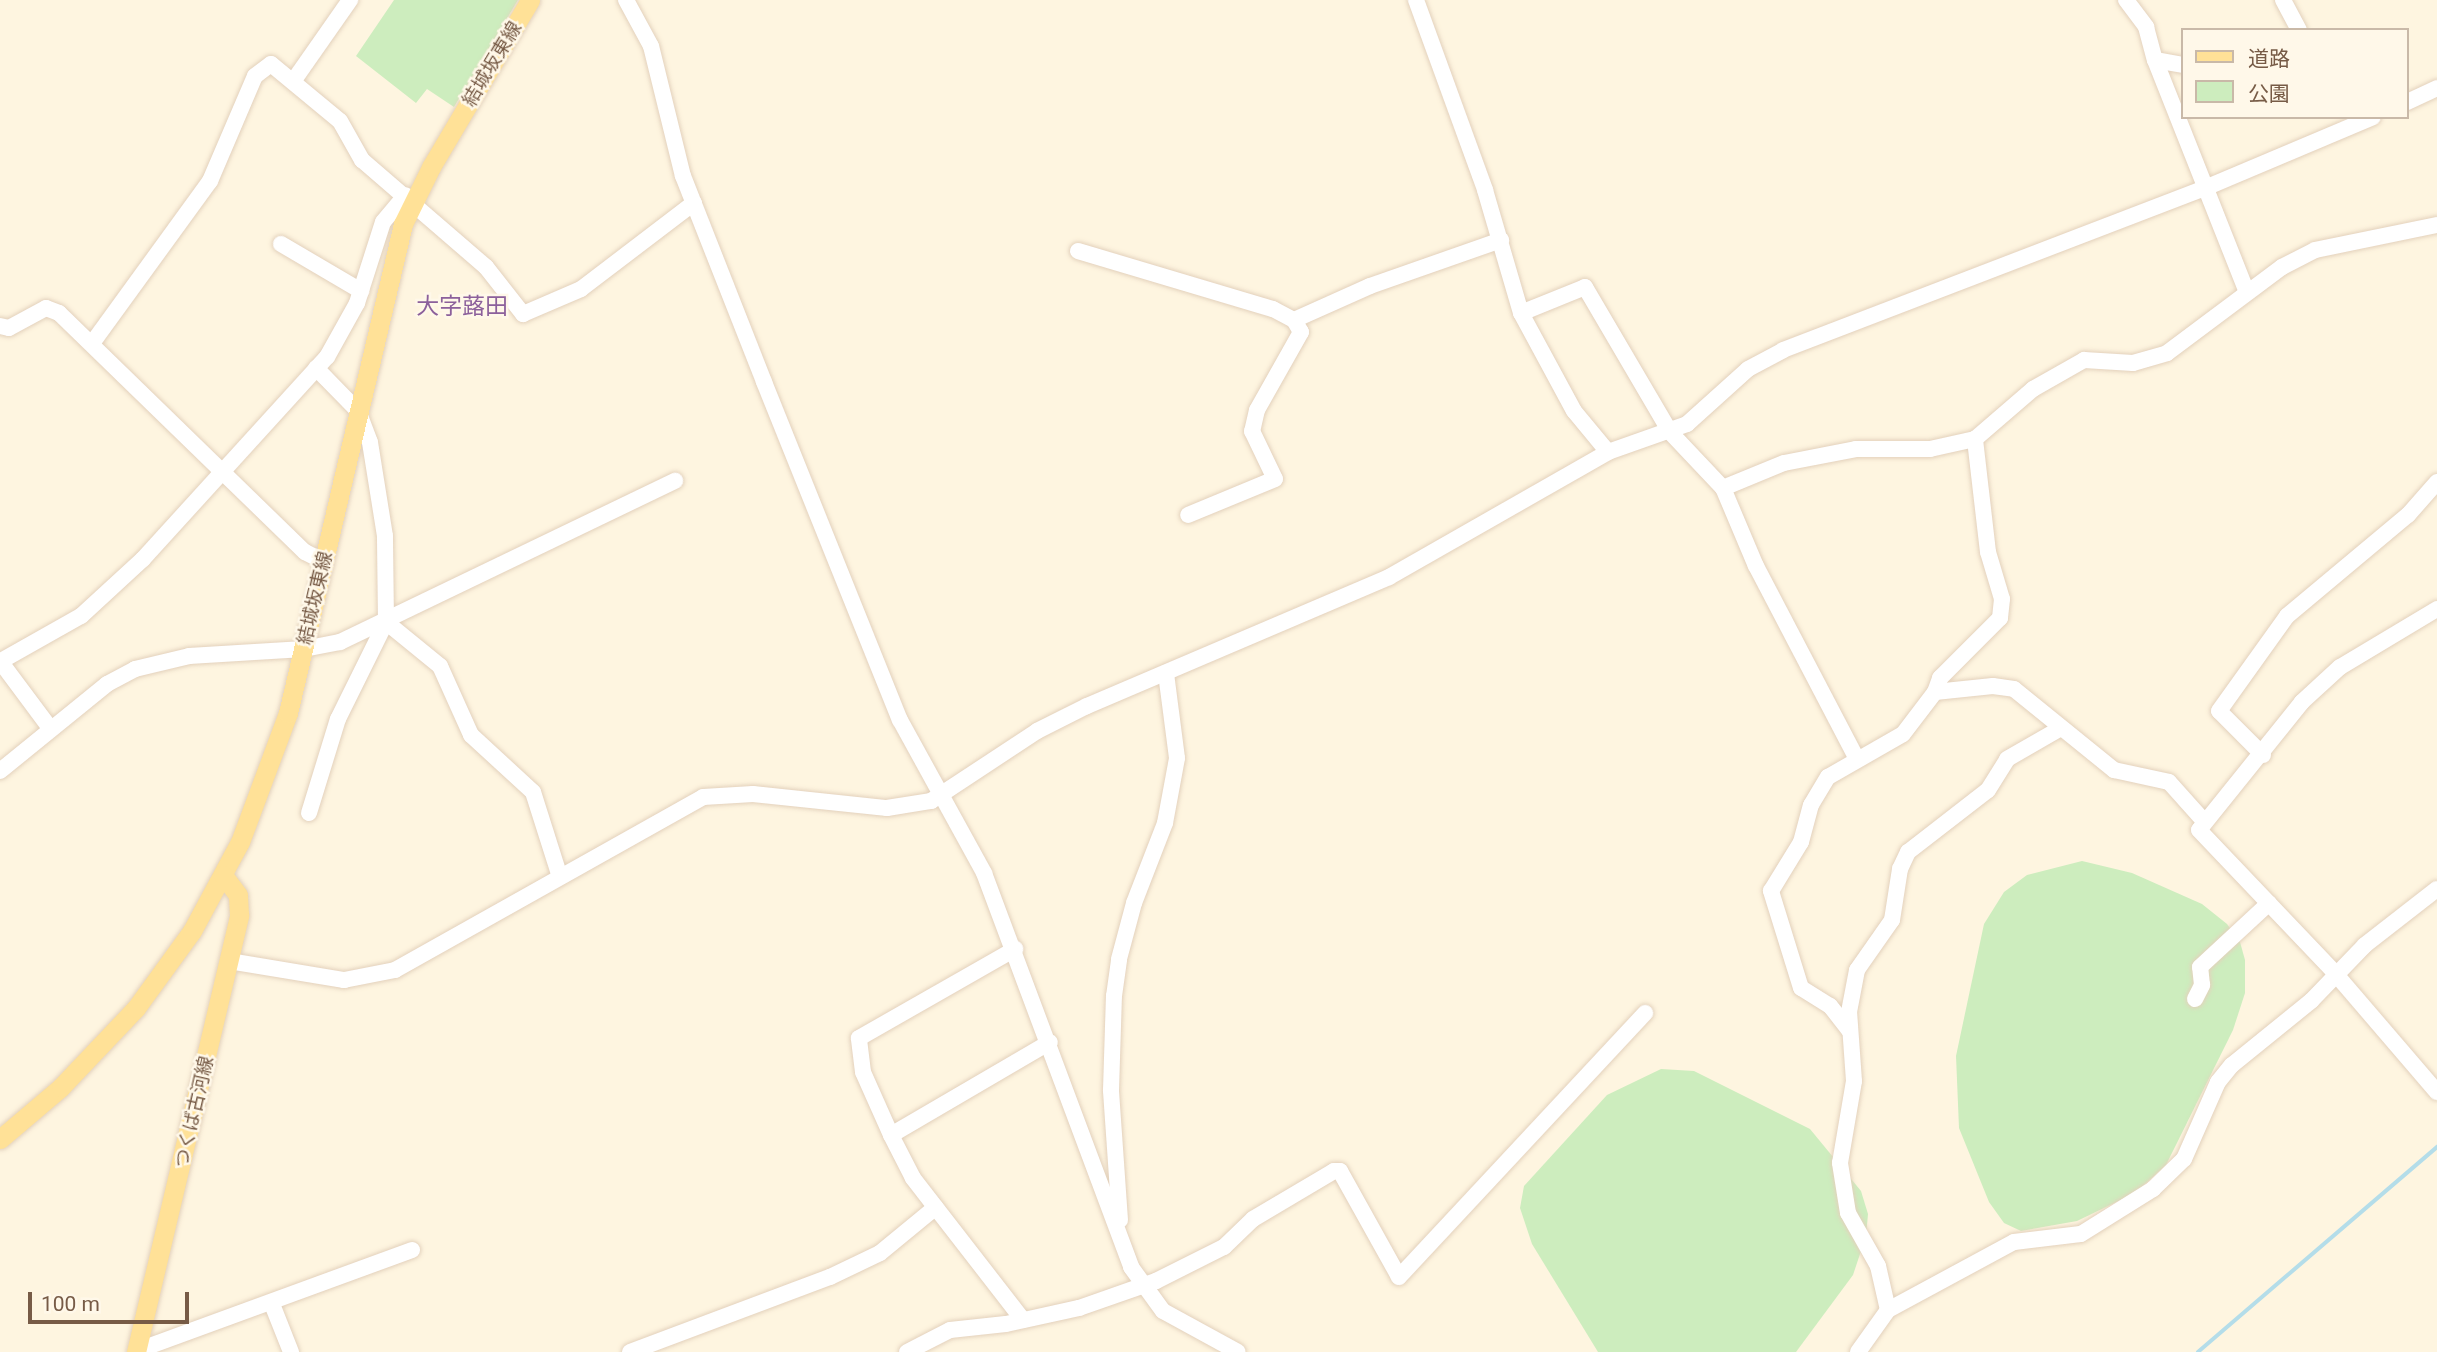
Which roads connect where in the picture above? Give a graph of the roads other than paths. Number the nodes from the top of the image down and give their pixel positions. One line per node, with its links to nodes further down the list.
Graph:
1 (350, 0): 10 (street)
2 (530, 0): 15 (main road, 結城坂東線)
3 (626, 0): 16 (street)
4 (1416, 0): 18 (street)
5 (2126, 0): 8 (street)
6 (2283, 0): 7 (street)
7 (2298, 28)
8 (2155, 60): 9 (street); 14 (street)
9 (2182, 65)
10 (294, 80): 15 (street); 26 (street)
11 (2437, 88): 12 (street)
12 (2409, 101)
13 (2365, 119): 14 (street)
14 (2205, 188): 22 (street); 29 (street)
15 (410, 197): 16 (street); 21 (street); 28 (main road, 結城坂東線)
16 (694, 203): 49 (street)
17 (2437, 225): 22 (street)
18 (1501, 240): 23 (street); 24 (street)
19 (281, 244): 21 (street)
20 (1078, 251): 24 (street)
21 (361, 291): 27 (street)
22 (2247, 292): 30 (street)
23 (1521, 313): 29 (street); 31 (street)
24 (1294, 320): 36 (street)
25 (0, 326): 26 (street)
26 (93, 342): 32 (street)
27 (316, 368): 28 (street); 32 (street)
28 (358, 411): 37 (main road, 結城坂東線); 39 (street)
29 (1670, 432): 31 (street); 35 (street)
30 (1975, 439): 35 (street); 43 (street)
31 (1608, 452): 42 (street)
32 (220, 471): 37 (street); 41 (street)
33 (675, 481): 39 (street)
34 (2437, 482): 46 (street)
35 (1723, 488): 47 (street)
36 (1188, 514)
37 (323, 561): 40 (main road, 結城坂東線)
38 (2437, 609): 46 (street)
39 (386, 622): 40 (street); 50 (street); 53 (street)
40 (304, 649): 44 (street); 52 (main road, 結城坂東線)
41 (0, 661): 44 (street)
42 (1166, 673): 49 (street); 67 (street)
43 (1935, 692): 45 (street); 47 (street)
44 (50, 728): 48 (street)
45 (2061, 728): 51 (street); 61 (street)
46 (2263, 755): 51 (street)
47 (1857, 759): 61 (street)
48 (0, 771)
49 (941, 796): 53 (street); 56 (street)
50 (309, 813)
51 (2203, 820): 55 (street)
52 (223, 875): 57 (main road, つくば古河線); 65 (main road, 結城坂東線)
53 (560, 877): 57 (street)
54 (2437, 889): 58 (street)
55 (2269, 903): 58 (street); 59 (street)
56 (1015, 949): 62 (street); 64 (street)
57 (229, 961): 73 (main road, つくば古河線)
58 (2334, 972): 63 (street); 71 (street)
59 (2195, 999)
60 (1645, 1013): 69 (street)
61 (1849, 1030): 71 (street)
62 (1050, 1042): 64 (street); 67 (street)
63 (2437, 1093)
64 (891, 1135): 66 (street)
65 (0, 1139)
66 (936, 1207): 72 (street); 75 (street)
67 (1121, 1242): 69 (street)
68 (412, 1250): 70 (street)
69 (1141, 1286): 72 (street); 77 (street)
70 (272, 1304): 73 (street); 74 (street)
71 (1888, 1310): 78 (street)
72 (1023, 1320): 76 (street)
73 (136, 1352)
74 (291, 1352)
75 (630, 1352)
76 (907, 1352)
77 (1238, 1352)
78 (1858, 1352)

